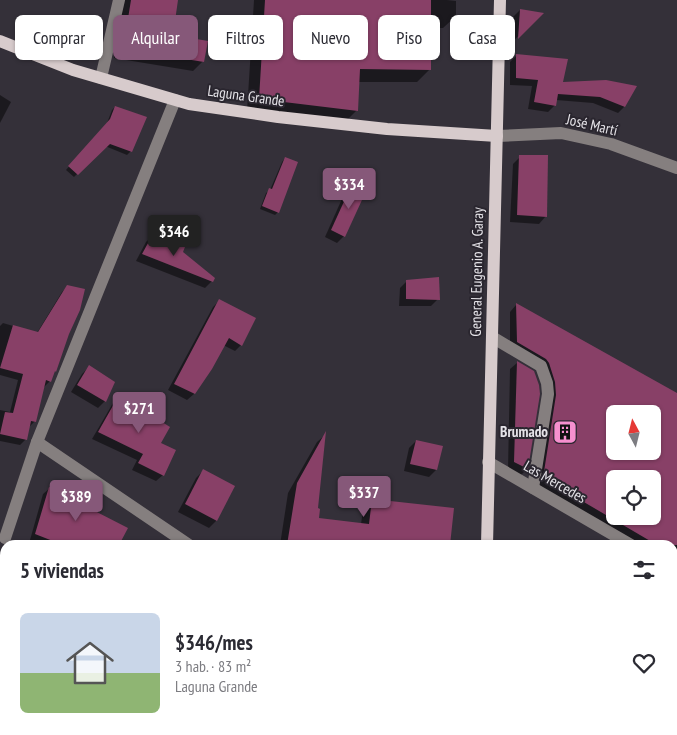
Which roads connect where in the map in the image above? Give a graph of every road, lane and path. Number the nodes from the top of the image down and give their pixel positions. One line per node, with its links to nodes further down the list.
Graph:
1 (119, 0): 4 (street)
2 (500, 0): 6 (main road, General Eugenio A. Garay)
3 (0, 41): 4 (main road, Laguna Grande)
4 (102, 78): 5 (main road, Laguna Grande)
5 (175, 100): 6 (main road, Laguna Grande); 9 (street)
6 (497, 136): 7 (street, José Martí); 8 (main road, General Eugenio A. Garay)
7 (677, 168)
8 (492, 338): 10 (main road, General Eugenio A. Garay); 11 (street)
9 (37, 442): 12 (street); 13 (street)
10 (488, 462): 11 (street, Las Mercedes); 14 (main road, General Eugenio A. Garay)
11 (534, 488): 15 (street, Las Mercedes)
12 (5, 538)
13 (182, 540)
14 (486, 540)
15 (622, 540)

